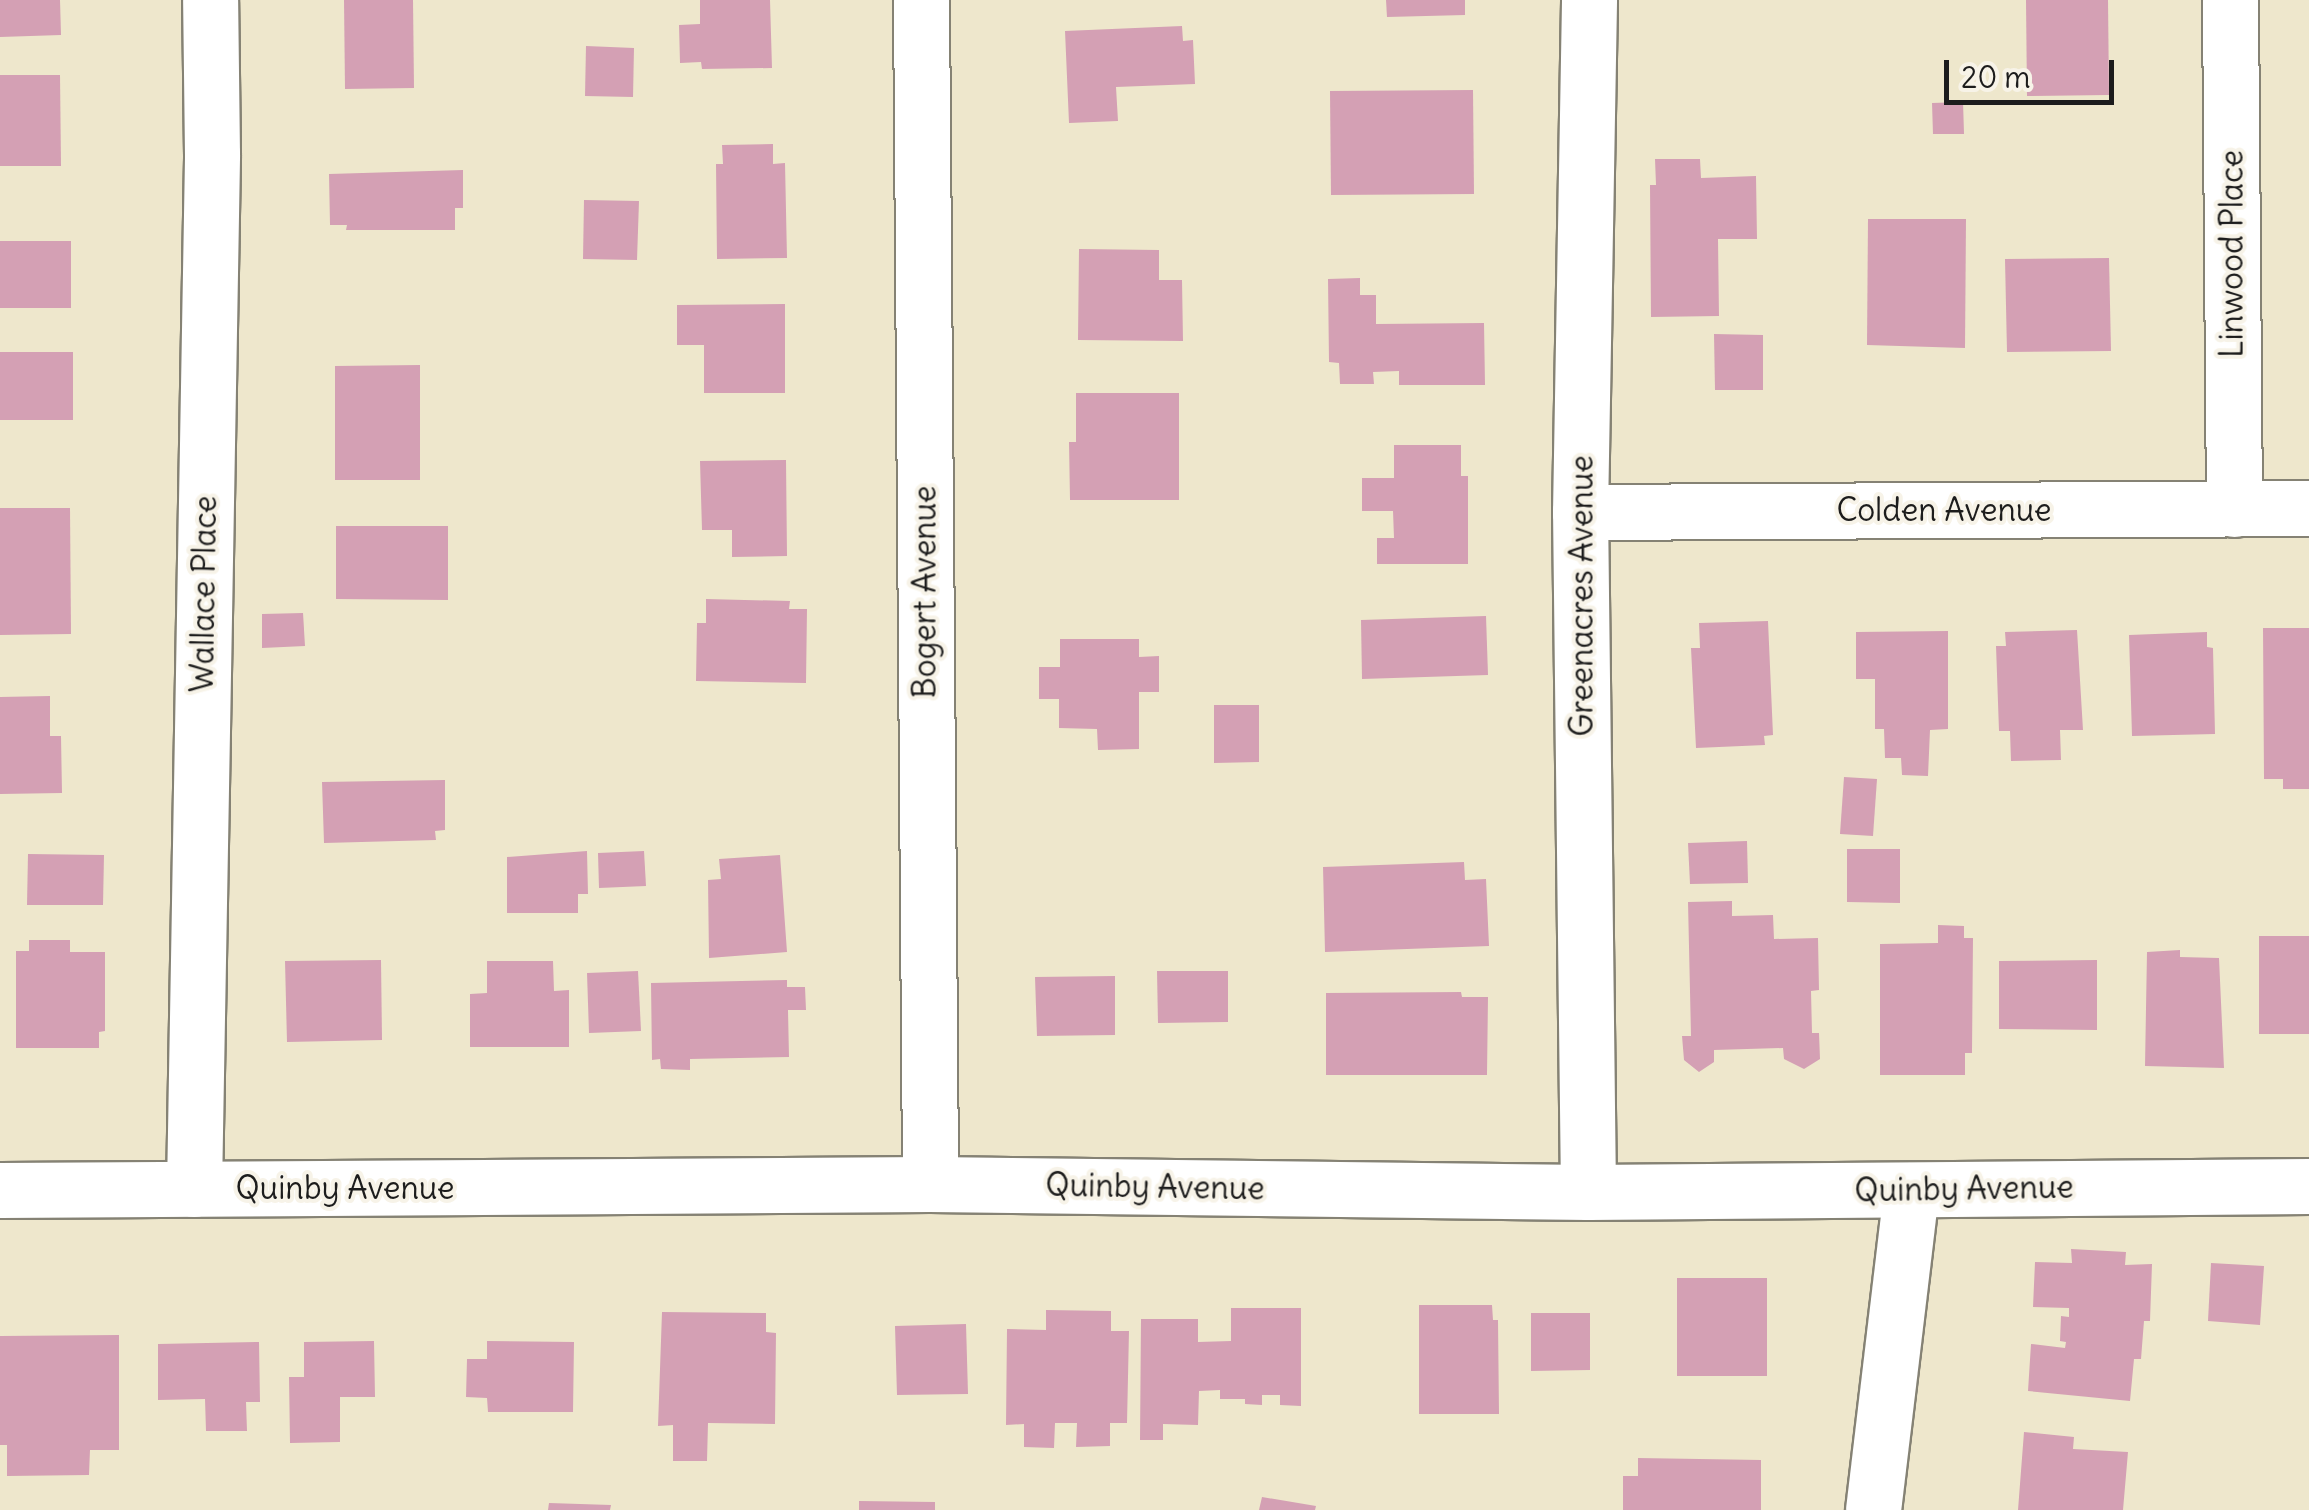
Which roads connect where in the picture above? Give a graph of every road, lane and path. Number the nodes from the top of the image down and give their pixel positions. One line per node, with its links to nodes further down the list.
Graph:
1 (210, 0): 10 (street, Wallace Place)
2 (921, 0): 8 (street, Bogert Avenue)
3 (1589, 0): 7 (street, Greenacres Avenue)
4 (2230, 0): 6 (street, Linwood Place)
5 (2309, 508): 6 (street, Colden Avenue)
6 (2234, 509): 7 (street, Colden Avenue)
7 (1580, 512): 13 (street, Greenacres Avenue)
8 (930, 1184): 10 (street, Quinby Avenue); 13 (street, Quinby Avenue)
9 (2309, 1186): 12 (street, Quinby Avenue)
10 (194, 1189): 11 (street, Quinby Avenue)
11 (0, 1190)
12 (1911, 1190): 13 (street, Quinby Avenue); 14 (street)
13 (1588, 1192)
14 (1872, 1510)

